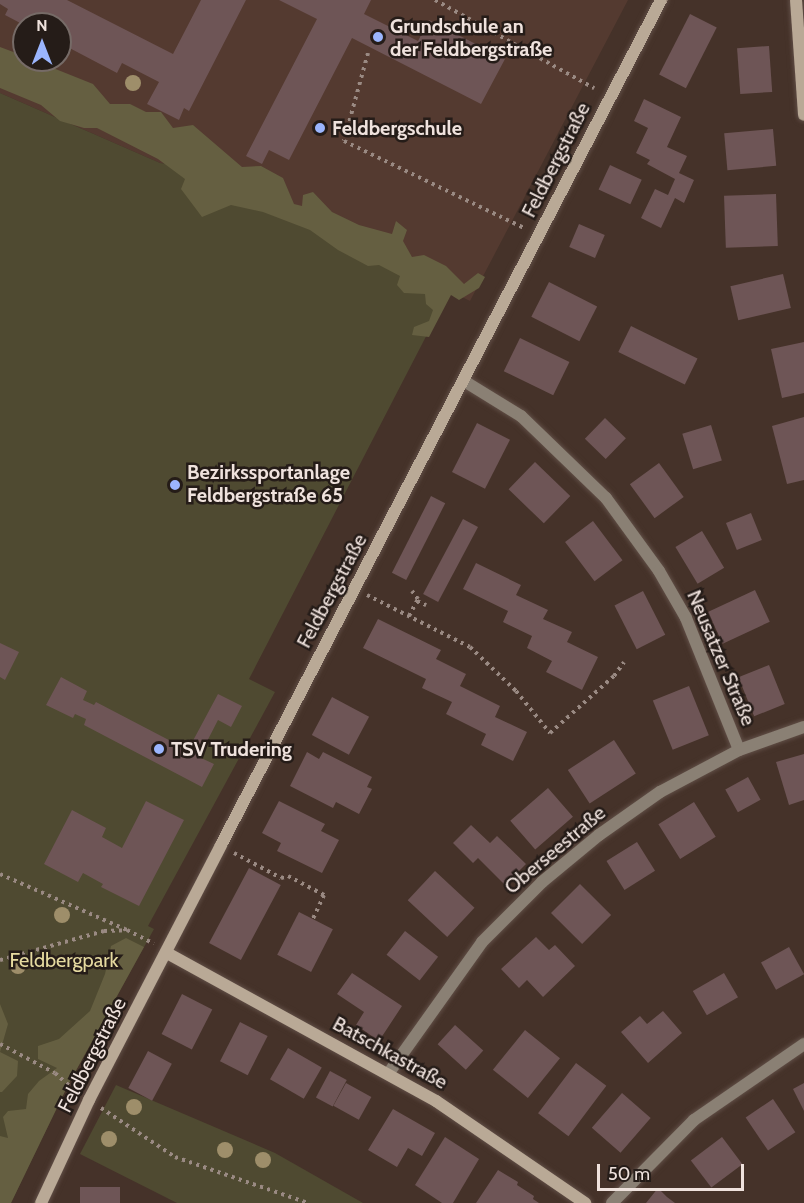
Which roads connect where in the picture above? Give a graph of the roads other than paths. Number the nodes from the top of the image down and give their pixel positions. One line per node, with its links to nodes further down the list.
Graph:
1 (661, 0): 4 (street, Feldbergstraße)
2 (795, 0): 3 (street)
3 (804, 115)
4 (464, 381): 6 (street, Neusatzer Straße); 7 (street, Feldbergstraße)
5 (804, 727): 6 (street, Oberseestraße)
6 (739, 750): 9 (street, Oberseestraße)
7 (167, 953): 9 (street, Batschkastraße); 10 (street, Feldbergstraße)
8 (804, 1044): 12 (street)
9 (388, 1074): 11 (street, Batschkastraße)
10 (41, 1203)
11 (585, 1203)
12 (612, 1203)

